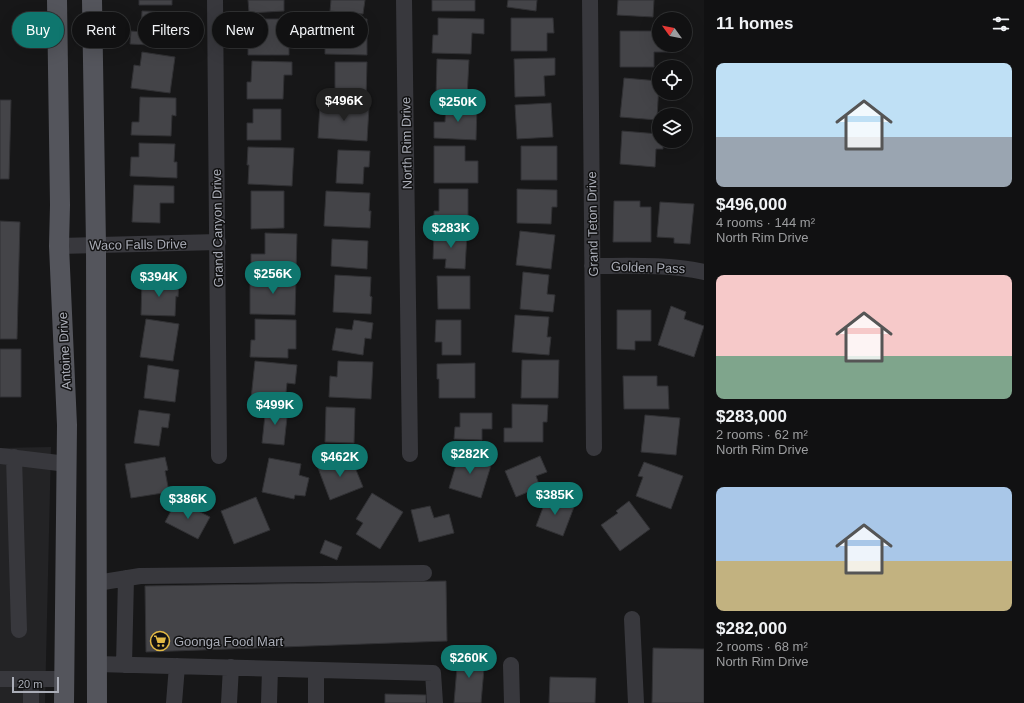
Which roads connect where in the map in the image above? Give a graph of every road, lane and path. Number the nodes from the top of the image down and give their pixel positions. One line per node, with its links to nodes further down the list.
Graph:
1 (57, 0): 8 (main road, Antoine Drive)
2 (92, 0): 7 (main road)
3 (215, 0): 6 (street, Grand Canyon Drive)
4 (404, 0): 12 (street, North Rim Drive)
5 (590, 0): 9 (street, Grand Teton Drive)
6 (218, 242): 7 (street, Waco Falls Drive); 13 (street, Grand Canyon Drive)
7 (96, 245): 8 (street, Waco Falls Drive); 16 (main road)
8 (59, 246): 15 (main road, Antoine Drive)
9 (592, 266): 10 (street, Golden Pass); 11 (street, Grand Teton Drive)
10 (704, 272)
11 (594, 448)
12 (410, 454)
13 (219, 456)
14 (7, 457): 15 (street); 21 (street)
15 (67, 464): 16 (main road); 31 (main road, Antoine Drive)
16 (96, 464): 19 (main road)
17 (424, 573): 18 (street)
18 (126, 578): 19 (street); 23 (street)
19 (97, 584): 22 (main road)
20 (632, 619): 41 (street)
21 (19, 630)
22 (97, 664): 23 (street); 34 (main road)
23 (124, 665): 25 (street)
24 (511, 665): 40 (street)
25 (177, 666): 26 (street); 35 (street)
26 (231, 668): 27 (street); 36 (street)
27 (270, 668): 28 (street); 37 (street)
28 (316, 670): 38 (street); 39 (street)
29 (0, 679): 30 (street)
30 (31, 679): 31 (street); 32 (street)
31 (64, 679): 33 (main road, Antoine Drive)
32 (30, 703)
33 (64, 703)
34 (97, 703)
35 (174, 703)
36 (229, 703)
37 (269, 703)
38 (316, 703)
39 (435, 703)
40 (512, 703)
41 (636, 703)

